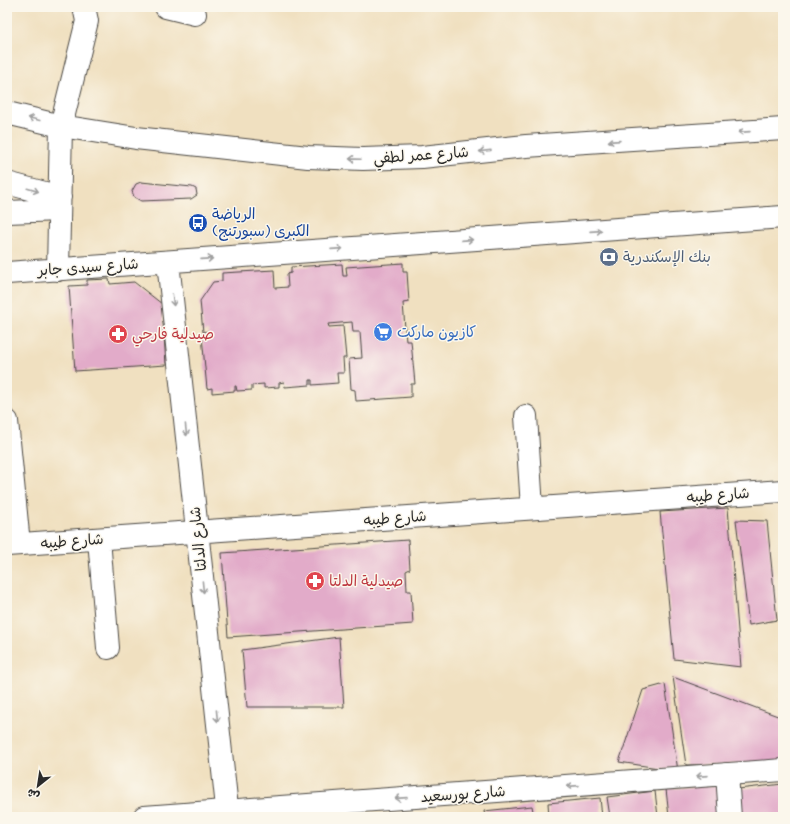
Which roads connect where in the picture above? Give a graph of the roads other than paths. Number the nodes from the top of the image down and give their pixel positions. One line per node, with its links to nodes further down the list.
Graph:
1 (166, 7): 3 (street)
2 (87, 12): 5 (street)
3 (195, 14)
4 (7, 113): 5 (street, شارع عمر لطفي, one-way to 4)
5 (61, 126): 6 (street, شارع عمر لطفي, one-way to 5); 8 (street)
6 (783, 129)
7 (7, 183): 8 (street, one-way to 8)
8 (59, 204): 9 (street); 12 (street)
9 (7, 212)
10 (783, 218): 11 (street, one-way to 10)
11 (168, 262): 12 (street, شارع سيدى جابر); 18 (street, شارع الدلتا, one-way to 18)
12 (58, 270): 13 (street, شارع سيدى جابر)
13 (7, 273)
14 (526, 416): 17 (street)
15 (7, 421): 20 (street)
16 (783, 491): 17 (street, شارع طيبه)
17 (532, 508): 18 (street, شارع طيبه)
18 (197, 532): 19 (street, شارع طيبه); 24 (street, شارع الدلتا, one-way to 24)
19 (99, 539): 20 (street, شارع طيبه); 21 (street)
20 (13, 545)
21 (108, 648)
22 (783, 770): 23 (street, شارع بورسعيد)
23 (727, 774): 24 (street, شارع بورسعيد, one-way to 24); 26 (street)
24 (227, 814): 25 (street, شارع بورسعيد)
25 (144, 817)
26 (730, 817)

